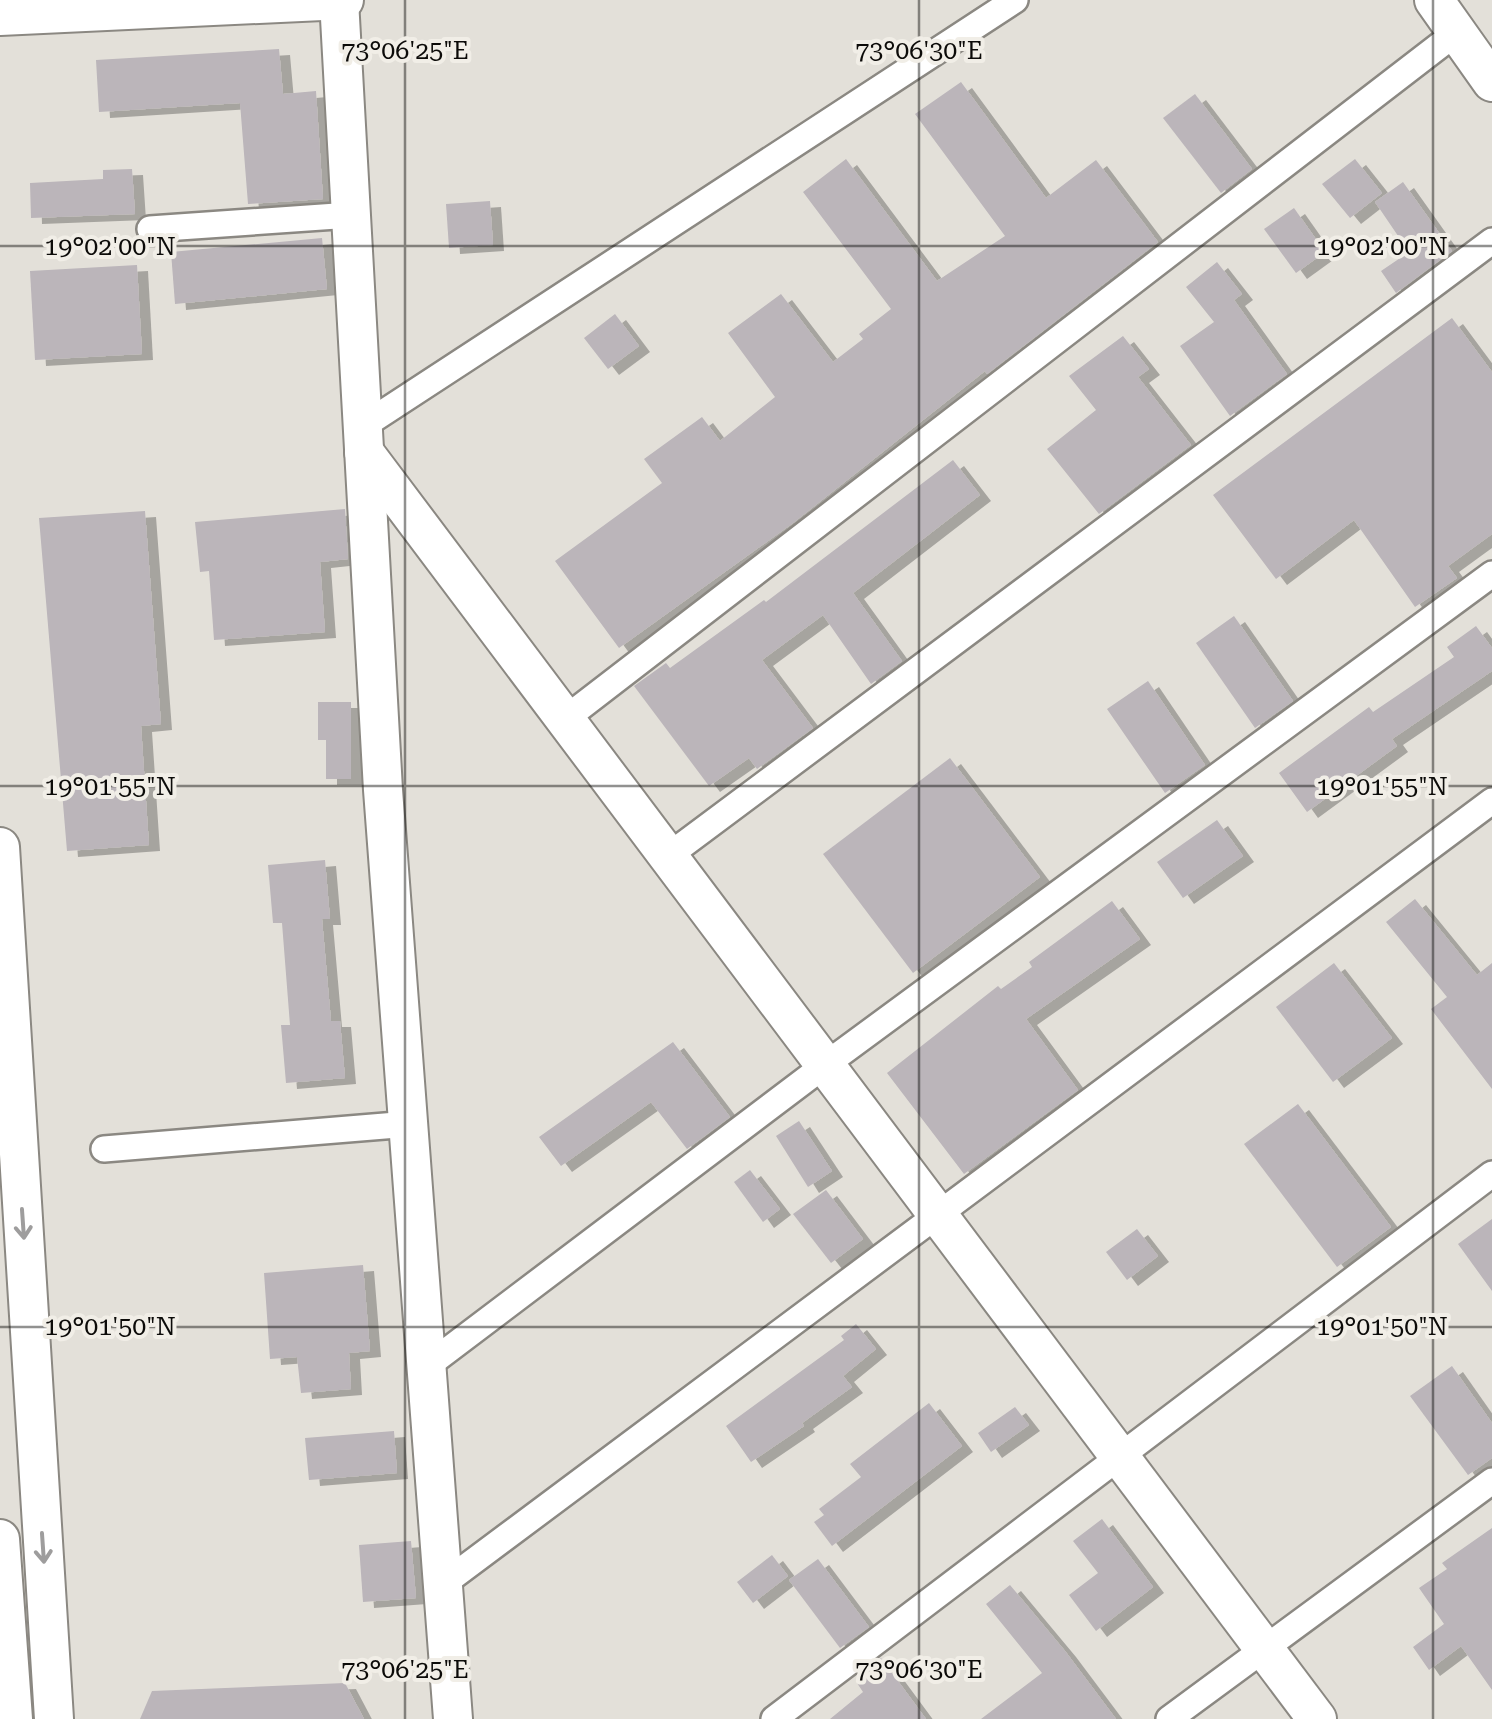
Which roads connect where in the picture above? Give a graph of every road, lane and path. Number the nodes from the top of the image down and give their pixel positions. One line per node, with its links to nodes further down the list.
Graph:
1 (342, 0): 4 (street); 7 (street)
2 (1015, 0): 10 (street)
3 (1434, 0): 5 (street)
4 (0, 16)
5 (1457, 32): 6 (street); 12 (street)
6 (1492, 82)
7 (351, 215): 8 (street); 10 (street)
8 (150, 229)
9 (1492, 241): 15 (street)
10 (363, 439): 12 (street); 17 (street)
11 (1492, 574): 16 (street)
12 (565, 719): 15 (street)
13 (1492, 801): 21 (street)
14 (0, 847): 19 (street)
15 (668, 856): 16 (street)
16 (825, 1065): 21 (street); 22 (street)
17 (409, 1124): 18 (street); 22 (street)
18 (104, 1150)
19 (10, 1163): 29 (street, one-way to 29)
20 (1492, 1174): 23 (street)
21 (938, 1216): 23 (street); 26 (street)
22 (428, 1366): 26 (street)
23 (1119, 1456): 27 (street); 31 (street)
24 (1492, 1481): 27 (street)
25 (0, 1539): 28 (street)
26 (442, 1584): 30 (street)
27 (1263, 1647): 32 (street); 33 (street)
28 (13, 1719)
29 (54, 1719)
30 (453, 1719)
31 (774, 1719)
32 (1169, 1719)
33 (1317, 1719)

